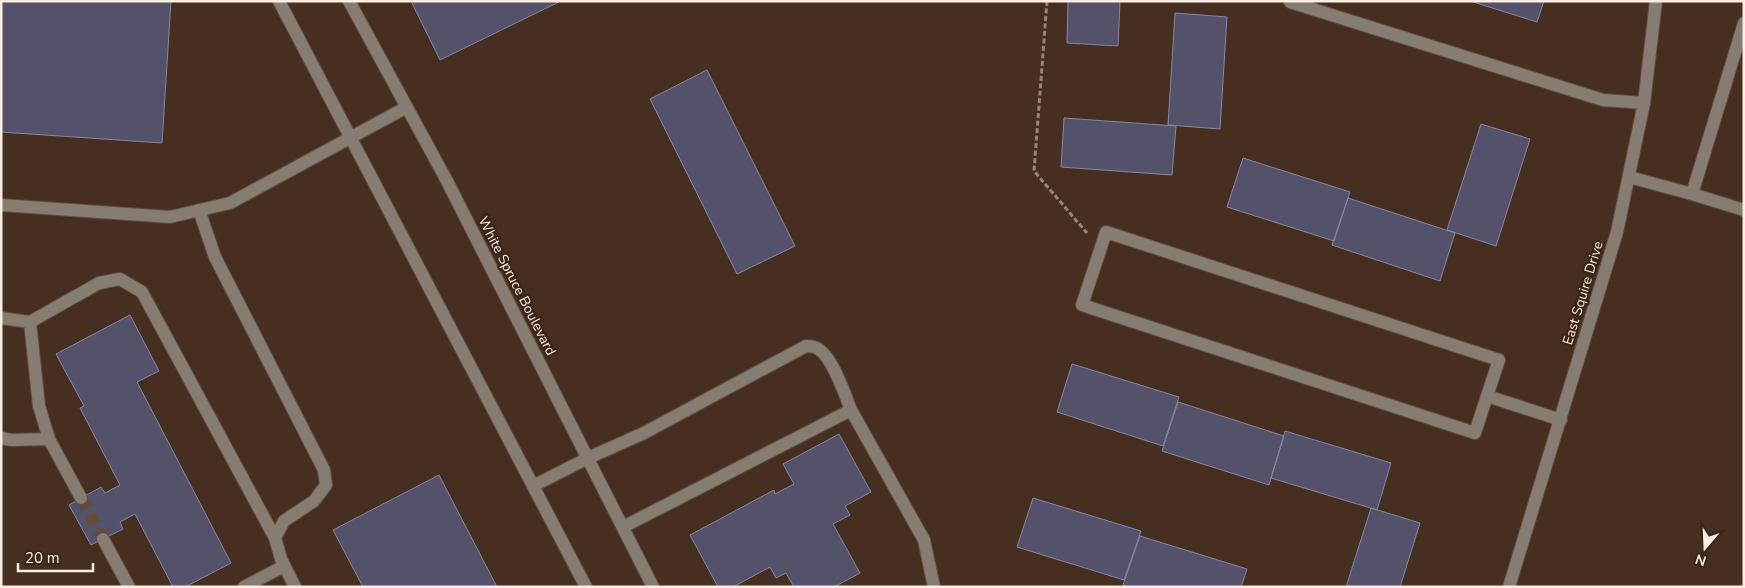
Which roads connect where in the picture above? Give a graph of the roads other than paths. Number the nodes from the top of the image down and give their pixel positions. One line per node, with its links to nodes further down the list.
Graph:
1 (279, 1): 8 (street)
2 (349, 1): 7 (street, White Spruce Boulevard)
3 (1656, 1): 6 (street, East Squire Drive)
4 (1290, 2): 6 (street)
5 (1744, 23): 10 (street)
6 (1644, 103): 9 (street, East Squire Drive)
7 (406, 107): 8 (street); 21 (street, White Spruce Boulevard)
8 (350, 138): 12 (street); 22 (street)
9 (1629, 177): 10 (street); 18 (street, East Squire Drive)
10 (1692, 194): 13 (street)
11 (1, 205): 12 (street)
12 (199, 210): 26 (street)
13 (1744, 210)
14 (1, 318): 15 (street)
15 (30, 322): 20 (street); 26 (street)
16 (1487, 396): 16 (street); 18 (street)
17 (851, 410): 21 (street); 24 (street); 33 (street)
18 (1560, 420): 34 (street, East Squire Drive)
19 (1, 438): 20 (street)
20 (50, 439): 23 (street)
21 (588, 458): 22 (street); 24 (street, White Spruce Boulevard)
22 (533, 486): 31 (street)
23 (81, 498)
24 (623, 527): 32 (street, White Spruce Boulevard)
25 (103, 538): 28 (street)
26 (275, 538): 27 (street)
27 (284, 566): 29 (street); 30 (street)
28 (129, 587)
29 (244, 587)
30 (295, 587)
31 (586, 587)
32 (653, 587)
33 (934, 587)
34 (1509, 587)

